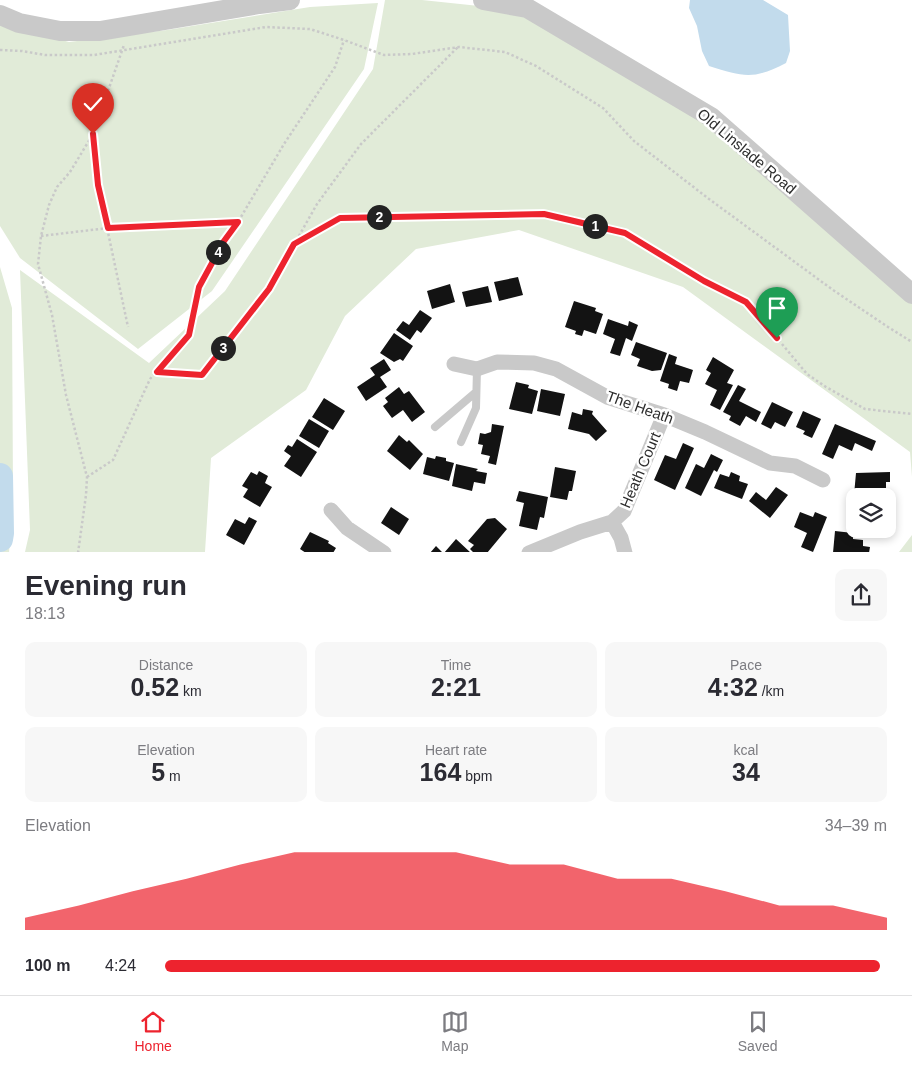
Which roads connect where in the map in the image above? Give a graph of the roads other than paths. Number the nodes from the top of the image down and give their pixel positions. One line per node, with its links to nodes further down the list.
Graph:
1 (290, 0): 3 (street)
2 (483, 0): 4 (street, Old Linslade Road)
3 (0, 15)
4 (912, 294)
5 (454, 364): 6 (street, The Heath)
6 (477, 369): 7 (lane); 8 (street, The Heath)
7 (476, 392): 9 (lane); 10 (lane)
8 (664, 415): 11 (street, The Heath); 13 (street, Heath Court)
9 (435, 427)
10 (461, 442)
11 (822, 480)
12 (331, 510): 14 (street)
13 (612, 522): 15 (street, Heath Court); 16 (street, Heath Court)
14 (384, 552)
15 (529, 552)
16 (625, 552)

